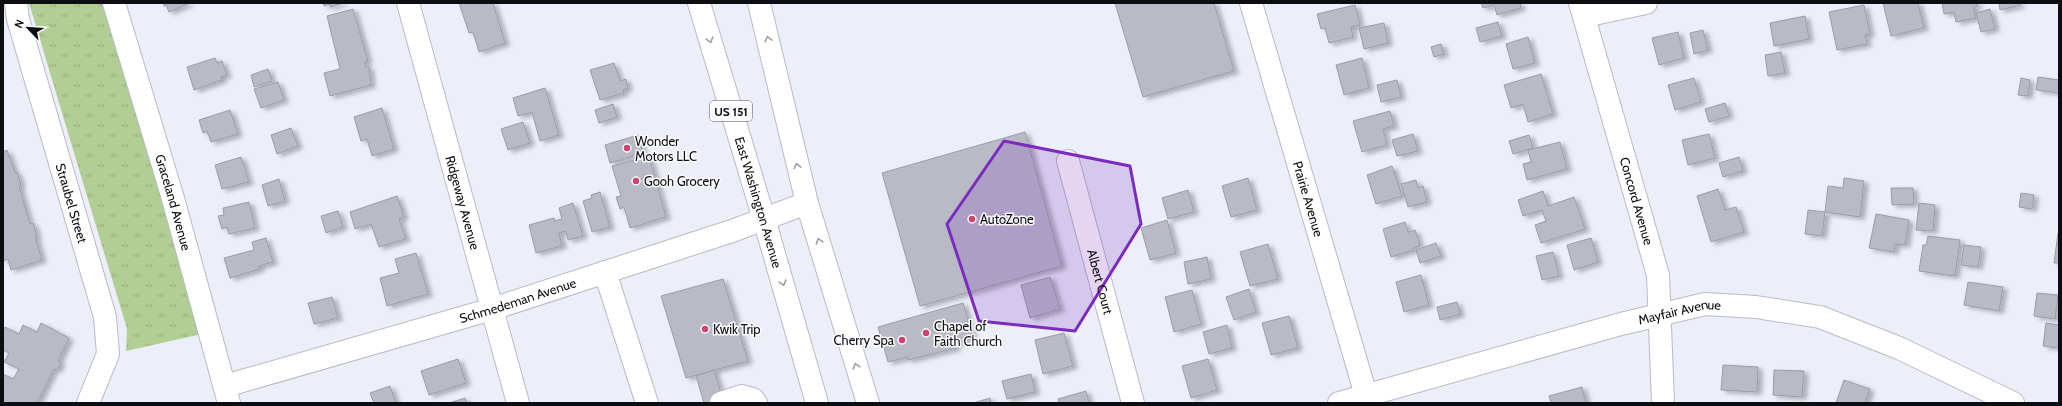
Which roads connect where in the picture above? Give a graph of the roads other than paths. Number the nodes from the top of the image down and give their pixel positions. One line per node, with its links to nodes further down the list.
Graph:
1 (16, 3): 17 (street, Straubel Street)
2 (114, 3): 15 (street, Graceland Avenue)
3 (408, 3): 13 (street, Ridgeway Avenue)
4 (698, 3): 11 (street, East Washington Avenue / US 151, one-way to 11)
5 (759, 3): 10 (street, one-way to 5)
6 (1251, 3): 16 (street, Prairie Avenue)
7 (1646, 3): 8 (street)
8 (1582, 10): 14 (street, Concord Avenue)
9 (1068, 161): 24 (street, Albert Court)
10 (807, 203): 11 (street, Schmedeman Avenue); 23 (street, one-way to 10)
11 (764, 219): 12 (street, Schmedeman Avenue); 22 (street, East Washington Avenue / US 151, one-way to 22)
12 (606, 272): 13 (street, Schmedeman Avenue); 19 (street)
13 (492, 309): 15 (street, Schmedeman Avenue); 18 (street, Ridgeway Avenue)
14 (1660, 315): 16 (street, Mayfair Avenue); 26 (street, Concord Avenue); 27 (street, Mayfair Avenue)
15 (227, 395)
16 (1366, 396): 25 (street, Mayfair Avenue)
17 (88, 403)
18 (518, 403)
19 (647, 403)
20 (721, 403): 21 (street)
21 (756, 403)
22 (817, 403)
23 (868, 403)
24 (1133, 403)
25 (1339, 403)
26 (1662, 403)
27 (2013, 403)

